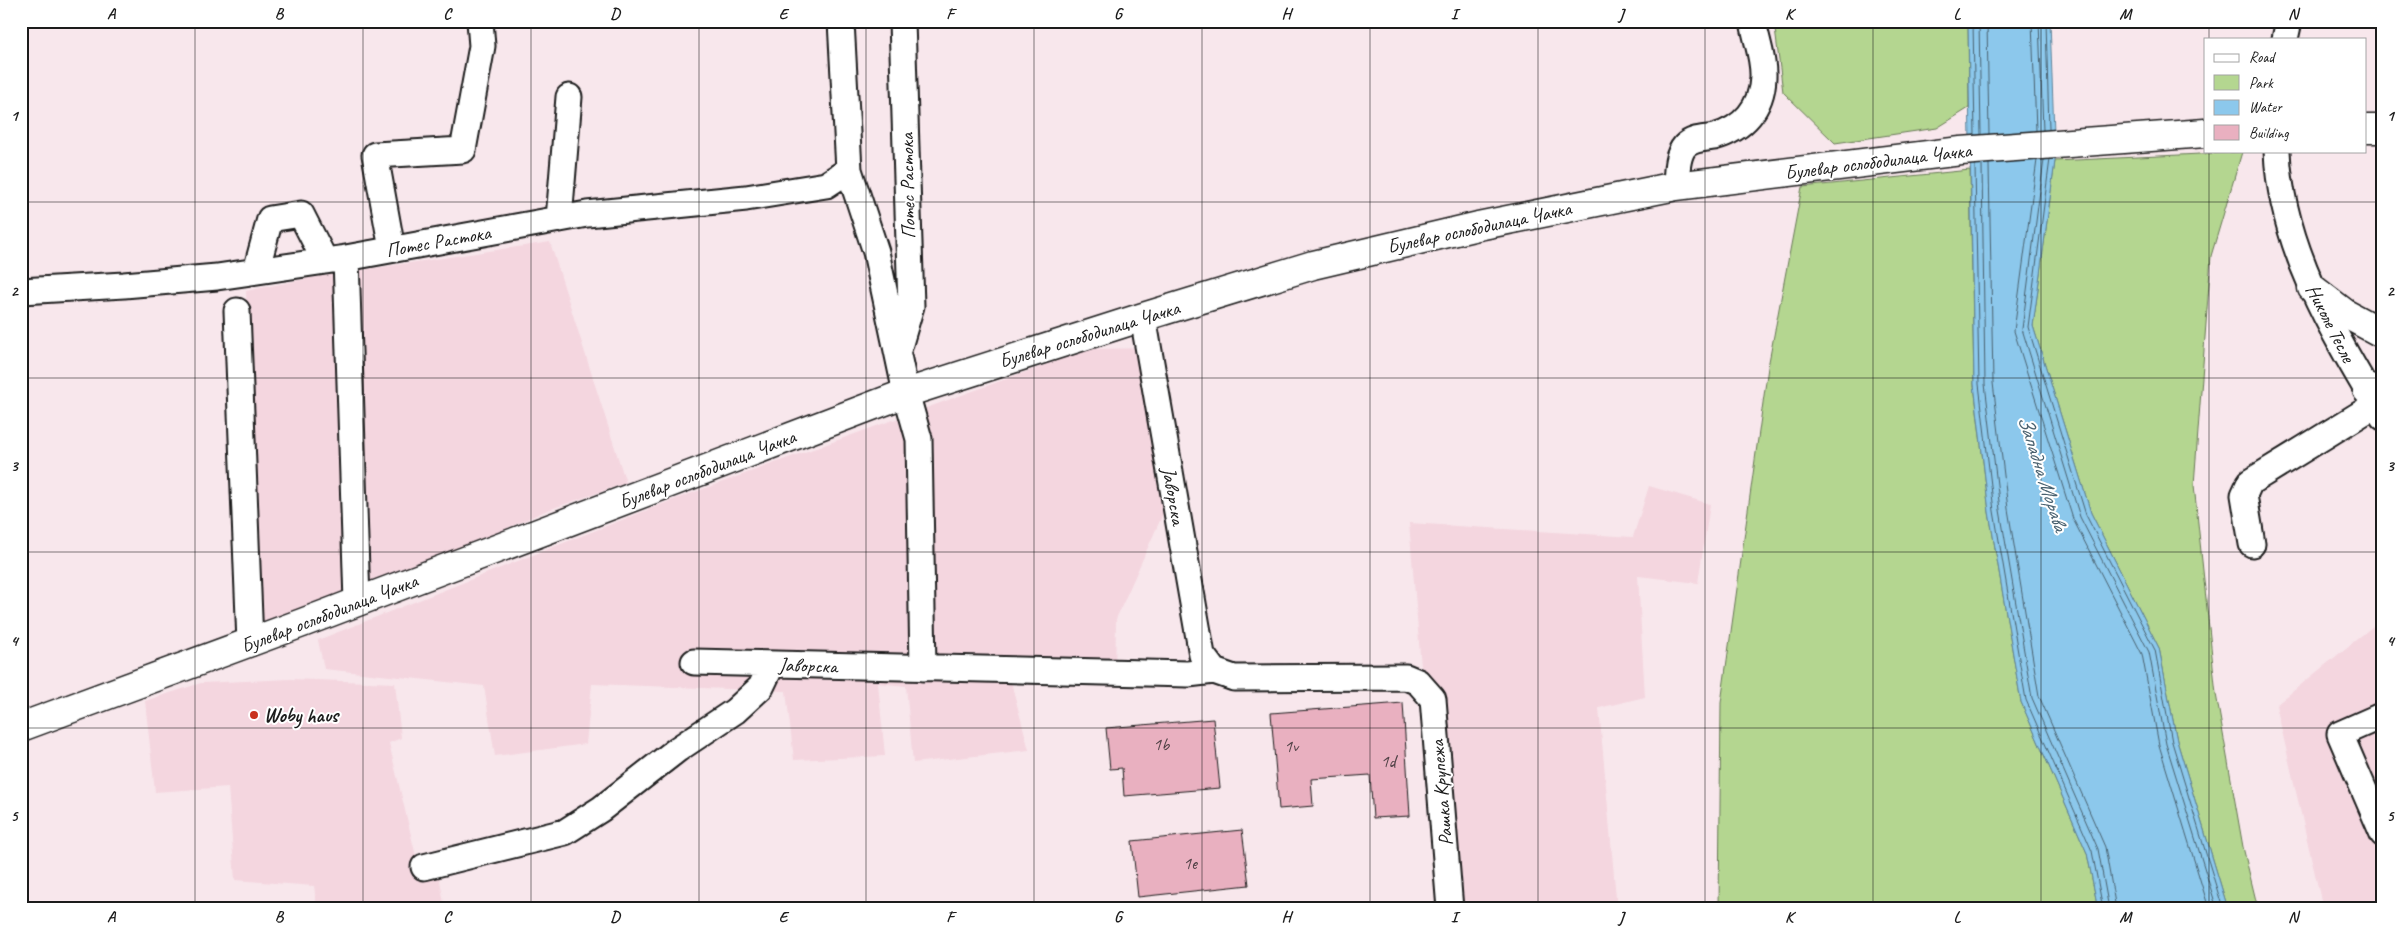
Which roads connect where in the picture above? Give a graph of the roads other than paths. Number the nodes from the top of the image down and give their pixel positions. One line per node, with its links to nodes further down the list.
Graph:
1 (480, 21): 15 (street)
2 (841, 21): 12 (street, Потес Растока)
3 (902, 21): 23 (street, Потес Растока)
4 (1753, 21): 13 (street)
5 (2289, 21): 6 (street)
6 (2285, 38)
7 (569, 97): 14 (street)
8 (2366, 129): 9 (main road)
9 (2383, 129)
10 (2204, 133): 13 (main road, Булевар ослободилаца Чачка)
11 (2277, 152): 18 (street, Николе Тесле)
12 (849, 170): 14 (street, Потес Растока); 23 (street, Потес Растока)
13 (1676, 186): 21 (main road, Булевар ослободилаца Чачка)
14 (559, 218): 15 (street, Потес Растока)
15 (392, 249): 16 (street, Потес Растока)
16 (335, 259): 17 (street, Потес Растока); 17 (street); 27 (street)
17 (256, 271): 19 (street, Потес Растока)
18 (2312, 288): 22 (main road); 25 (street, Николе Тесле)
19 (21, 290)
20 (237, 310): 28 (street)
21 (1143, 317): 24 (main road, Булевар ослободилаца Чачка); 32 (street, Јаворска)
22 (2383, 334)
23 (898, 349): 24 (street, Потес Растока)
24 (906, 393): 27 (main road, Булевар ослободилаца Чачка); 31 (street)
25 (2377, 400): 26 (street)
26 (2252, 544)
27 (357, 602): 28 (main road, Булевар ослободилаца Чачка)
28 (250, 642): 35 (main road, Булевар ослободилаца Чачка)
29 (694, 662): 30 (street, Јаворска)
30 (772, 664): 31 (street, Јаворска); 37 (street)
31 (923, 668): 32 (street, Јаворска)
32 (1214, 672): 33 (street, Јаворска)
33 (1418, 682): 38 (street, Рашка Крупежа)
34 (2383, 714): 36 (street)
35 (21, 727)
36 (2383, 834)
37 (424, 867)
38 (1450, 909)

